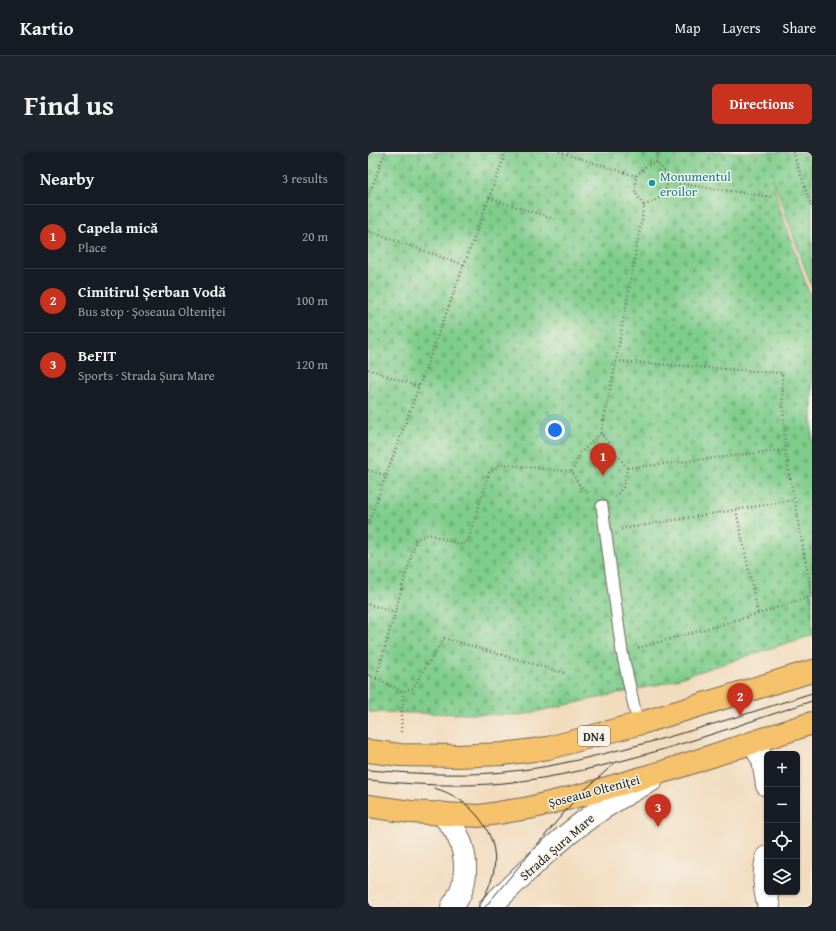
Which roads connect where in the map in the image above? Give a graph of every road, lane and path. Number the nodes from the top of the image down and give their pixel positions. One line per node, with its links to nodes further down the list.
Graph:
1 (385, 152): 10 (path)
2 (506, 152): 11 (path)
3 (560, 152): 7 (path)
4 (658, 152): 6 (path)
5 (793, 152): 13 (path)
6 (656, 162): 7 (path); 8 (path)
7 (636, 176): 12 (path)
8 (667, 182): 9 (path); 12 (path)
9 (772, 197)
10 (368, 198)
11 (489, 198): 14 (path); 16 (path)
12 (644, 206): 17 (path)
13 (812, 208)
14 (557, 220)
15 (368, 231): 16 (path)
16 (464, 265): 19 (path)
17 (616, 361): 20 (path); 21 (path)
18 (368, 369): 19 (path)
19 (419, 386): 25 (path)
20 (601, 433): 22 (path); 24 (path)
21 (786, 450): 22 (path); 26 (path)
22 (627, 468): 27 (path)
23 (368, 470): 25 (path)
24 (572, 472): 27 (path); 33 (path)
25 (386, 476): 29 (path)
26 (794, 500): 28 (path); 31 (path)
27 (602, 506): 30 (lane)
28 (736, 510): 30 (path); 34 (path)
29 (368, 524)
30 (605, 532): 35 (lane)
31 (812, 596): 34 (path)
32 (368, 604): 33 (path)
33 (394, 612): 39 (path)
34 (758, 614): 35 (path)
35 (622, 652): 42 (lane)
36 (812, 671): 42 (main road, DN4)
37 (564, 673): 40 (path)
38 (368, 675): 39 (path)
39 (376, 678): 40 (path)
40 (403, 692): 45 (path)
41 (812, 723): 43 (main road, Șoseaua Olteniței)
42 (638, 724): 45 (main road, DN4)
43 (753, 743): 46 (street); 47 (main road, Șoseaua Olteniței)
44 (368, 751): 45 (main road, DN4)
45 (400, 754)
46 (764, 766)
47 (670, 770): 49 (main road, Șoseaua Olteniței); 52 (street, Strada Șura Mare)
48 (368, 806): 49 (main road, Șoseaua Olteniței)
49 (440, 813): 51 (street)
50 (766, 859): 53 (street)
51 (452, 907)
52 (490, 907)
53 (769, 907)

